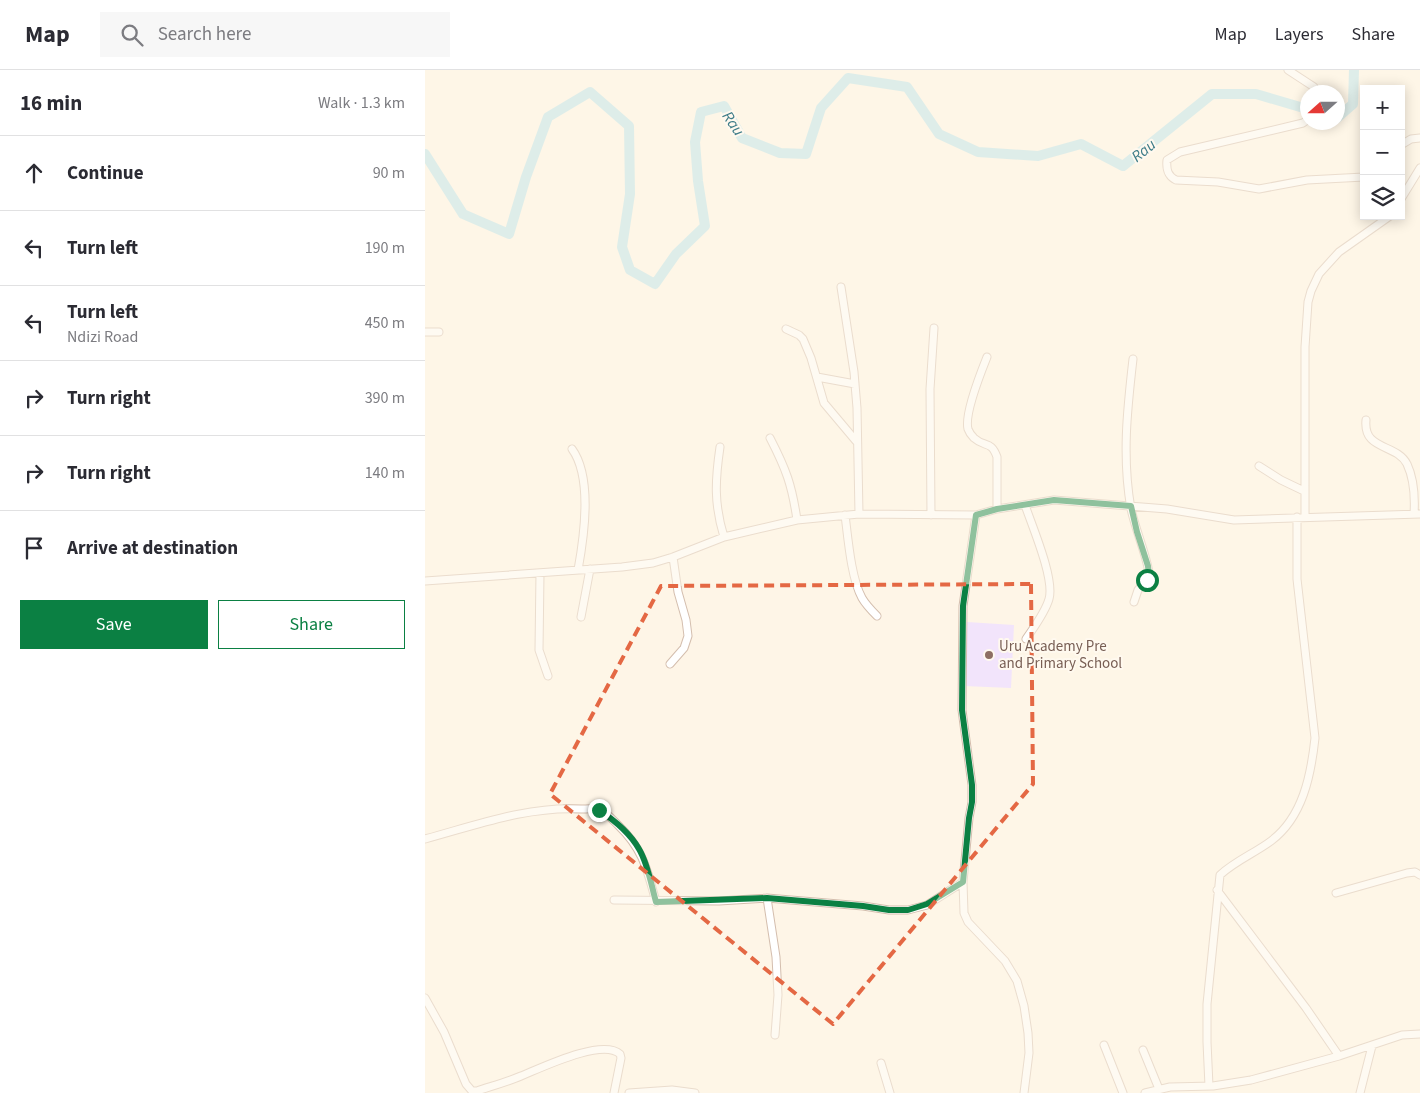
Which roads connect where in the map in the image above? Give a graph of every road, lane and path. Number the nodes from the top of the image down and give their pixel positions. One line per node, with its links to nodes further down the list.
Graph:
1 (1288, 70): 2 (street)
2 (1311, 85)
3 (1300, 124): 7 (street)
4 (1420, 138): 5 (street)
5 (1405, 143)
6 (1420, 168): 8 (street)
7 (1360, 177)
8 (1405, 192)
9 (1385, 220): 25 (street)
10 (841, 286): 18 (street)
11 (933, 328): 32 (street)
12 (786, 329): 17 (street)
13 (425, 332): 14 (street)
14 (439, 332)
15 (987, 357): 28 (street)
16 (1133, 359): 27 (street)
17 (817, 377): 18 (street); 21 (street)
18 (855, 384): 21 (street)
19 (1366, 420): 30 (street)
20 (770, 438): 35 (street)
21 (856, 441): 29 (street)
22 (720, 447): 36 (street)
23 (572, 449): 39 (street)
24 (1259, 466): 25 (street)
25 (1303, 491): 34 (street)
26 (1025, 505): 27 (street); 28 (street); 45 (street)
27 (1131, 506): 34 (street); 42 (street)
28 (997, 509): 33 (street)
29 (859, 514): 31 (street); 32 (street)
30 (1417, 514): 34 (street)
31 (845, 515): 35 (street); 43 (street)
32 (931, 515): 33 (street)
33 (976, 515): 50 (street)
34 (1301, 517): 51 (street)
35 (797, 520): 36 (street)
36 (724, 537): 37 (street)
37 (673, 557): 38 (street); 46 (street)
38 (590, 569): 39 (street); 44 (street)
39 (578, 570): 40 (street)
40 (539, 573): 41 (street); 47 (street)
41 (425, 582)
42 (1134, 602)
43 (877, 616)
44 (581, 617)
45 (1026, 639)
46 (670, 664)
47 (548, 676)
48 (425, 839): 55 (street)
49 (1420, 875): 52 (street)
50 (963, 882): 53 (street); 70 (street)
51 (1217, 890): 62 (street); 65 (street)
52 (1336, 893)
53 (767, 898): 55 (street); 58 (street)
54 (613, 900): 55 (street)
55 (656, 902)
56 (425, 998): 66 (street)
57 (1420, 1034): 60 (street)
58 (775, 1035)
59 (1104, 1045): 71 (street)
60 (1373, 1046): 62 (street); 73 (street)
61 (1143, 1050): 64 (street)
62 (1339, 1056): 65 (street)
63 (881, 1063): 69 (street)
64 (1159, 1089): 65 (street); 72 (street)
65 (1212, 1089)
66 (614, 1093)
67 (629, 1093): 68 (street)
68 (695, 1093)
69 (890, 1093)
70 (1024, 1093)
71 (1123, 1093)
72 (1145, 1093)
73 (1360, 1093)

